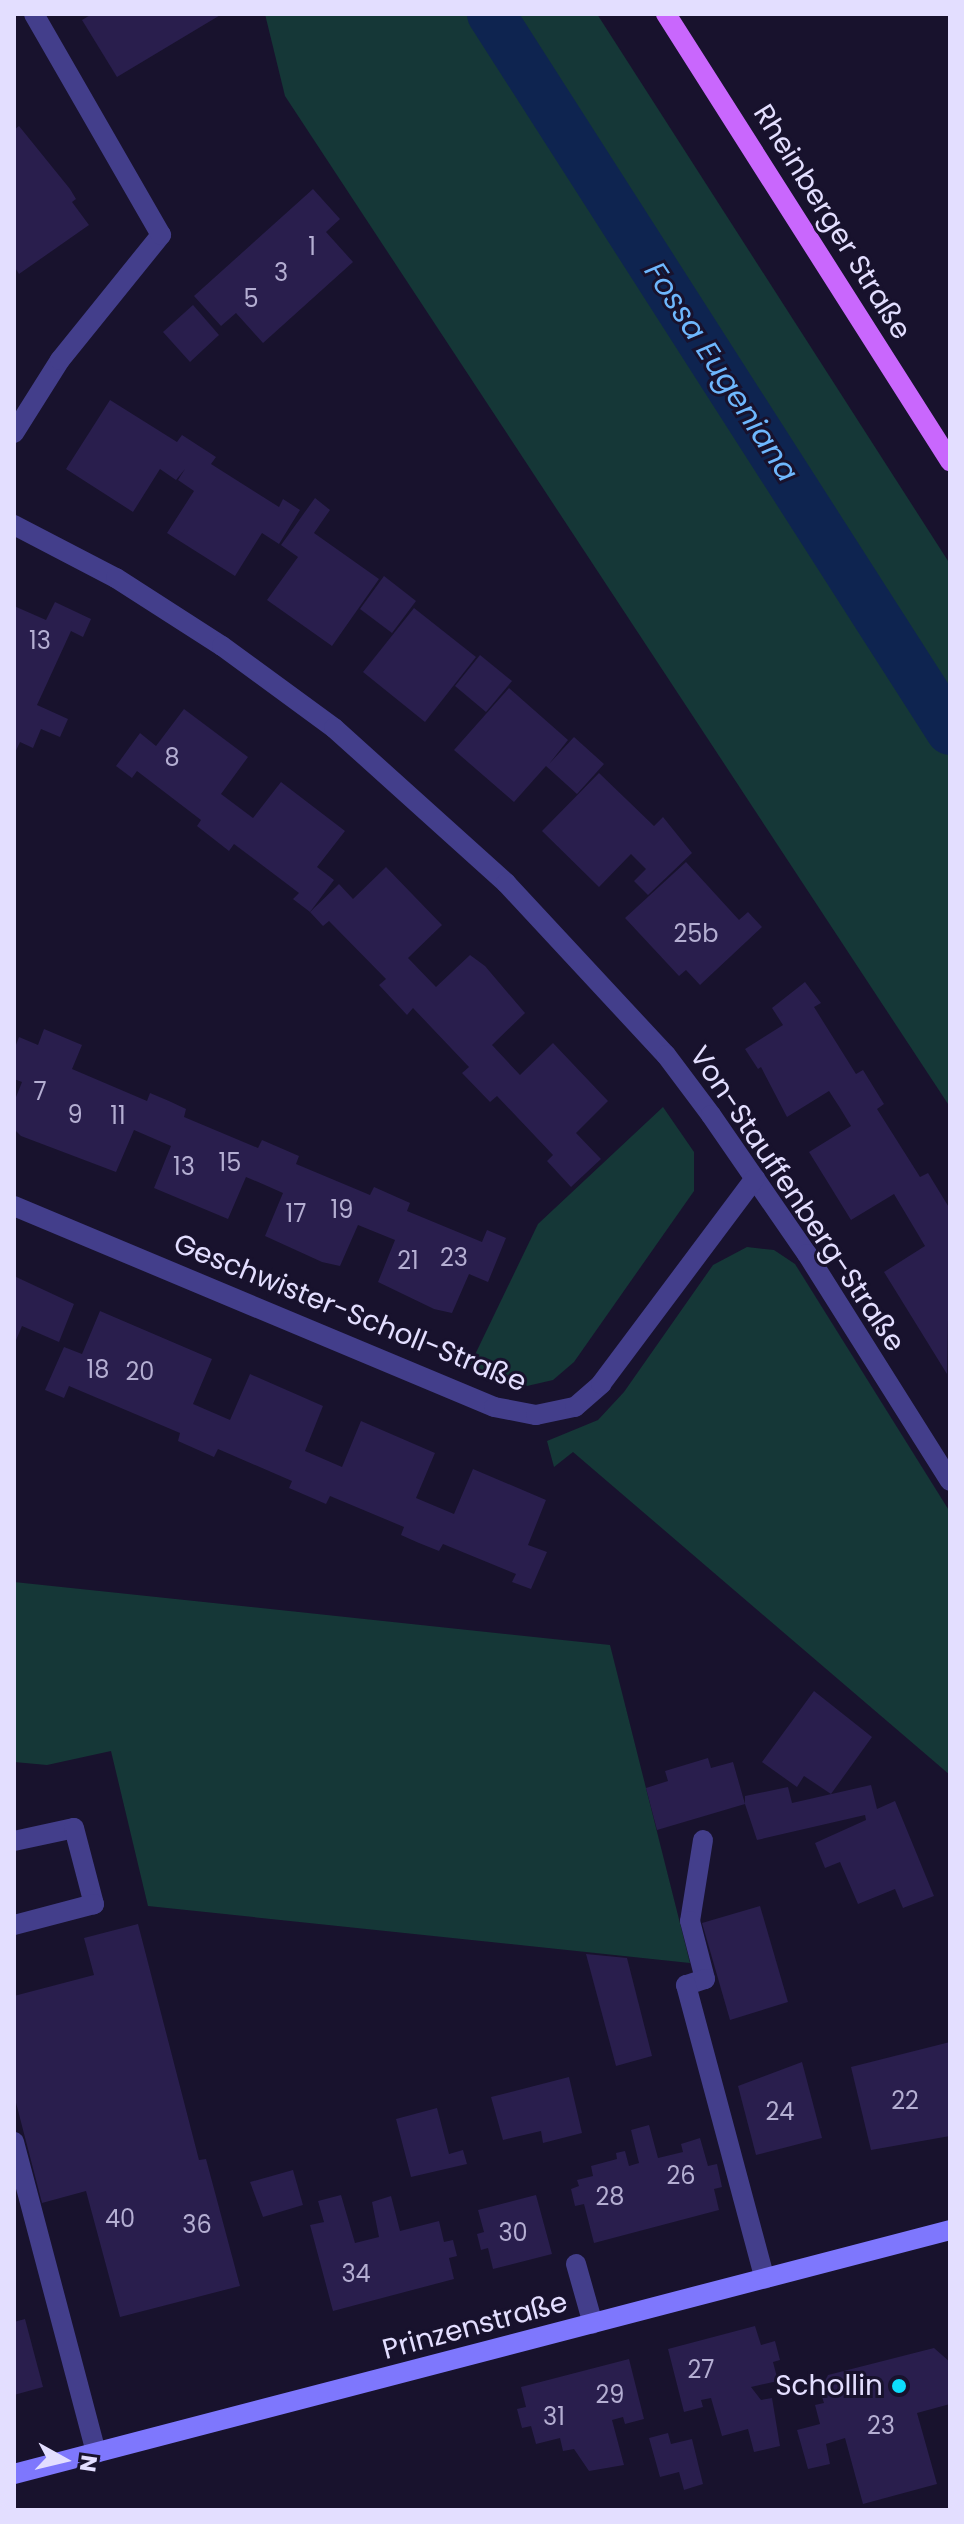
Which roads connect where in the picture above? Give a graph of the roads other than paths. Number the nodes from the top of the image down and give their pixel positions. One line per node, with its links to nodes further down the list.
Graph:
1 (34, 14): 3 (street)
2 (666, 14): 4 (main road, Rheinberger Straße)
3 (14, 433)
4 (950, 461)
5 (14, 525): 6 (street, Von-Stauffenberg-Straße)
6 (755, 1178): 7 (street, Geschwister-Scholl-Straße); 8 (street, Von-Stauffenberg-Straße)
7 (14, 1206)
8 (950, 1481)
9 (703, 1840): 15 (street)
10 (14, 1841): 11 (street)
11 (14, 1925)
12 (14, 2142): 17 (street)
13 (950, 2230): 15 (main road, Prinzenstraße)
14 (576, 2264): 16 (street)
15 (765, 2279): 16 (main road, Prinzenstraße)
16 (593, 2324): 17 (main road, Prinzenstraße)
17 (96, 2453): 18 (main road, Prinzenstraße)
18 (14, 2474)

